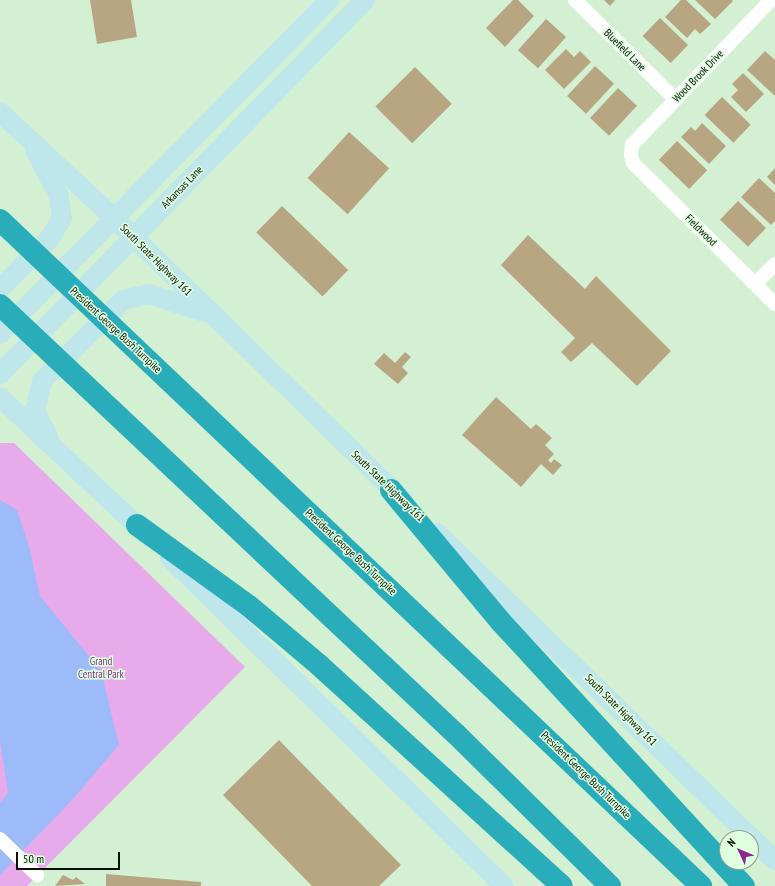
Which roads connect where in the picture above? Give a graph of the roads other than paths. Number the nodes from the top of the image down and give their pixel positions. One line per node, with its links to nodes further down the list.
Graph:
1 (329, 0): 9 (main road)
2 (365, 0): 11 (main road, Arkansas Lane)
3 (575, 0): 5 (street, Bluefield Lane)
4 (772, 0): 5 (street, Wood Brook Drive)
5 (675, 99): 8 (street, Wood Brook Drive)
6 (0, 112): 7 (main road, South State Highway 161)
7 (29, 139): 9 (main road, South State Highway 161); 14 (main road)
8 (631, 155): 13 (street, Fieldwood)
9 (115, 219): 11 (main road, South State Highway 161); 18 (main road)
10 (0, 220): 30 (highway, President George Bush Turnpike)
11 (133, 237): 17 (main road, South State Highway 161); 19 (main road, Arkansas Lane)
12 (775, 264): 13 (street)
13 (755, 284): 15 (street, Fieldwood)
14 (0, 289)
15 (775, 304)
16 (0, 305): 29 (highway)
17 (210, 314): 21 (main road); 22 (main road, South State Highway 161)
18 (0, 334)
19 (0, 374)
20 (0, 397): 21 (main road)
21 (54, 448): 23 (main road)
22 (391, 490): 25 (main road, South State Highway 161); 31 (highway)
23 (137, 524): 27 (main road); 28 (highway)
24 (0, 839): 26 (street)
25 (775, 860)
26 (37, 875)
27 (504, 886)
28 (562, 886)
29 (610, 886)
30 (701, 886)
31 (744, 886)

